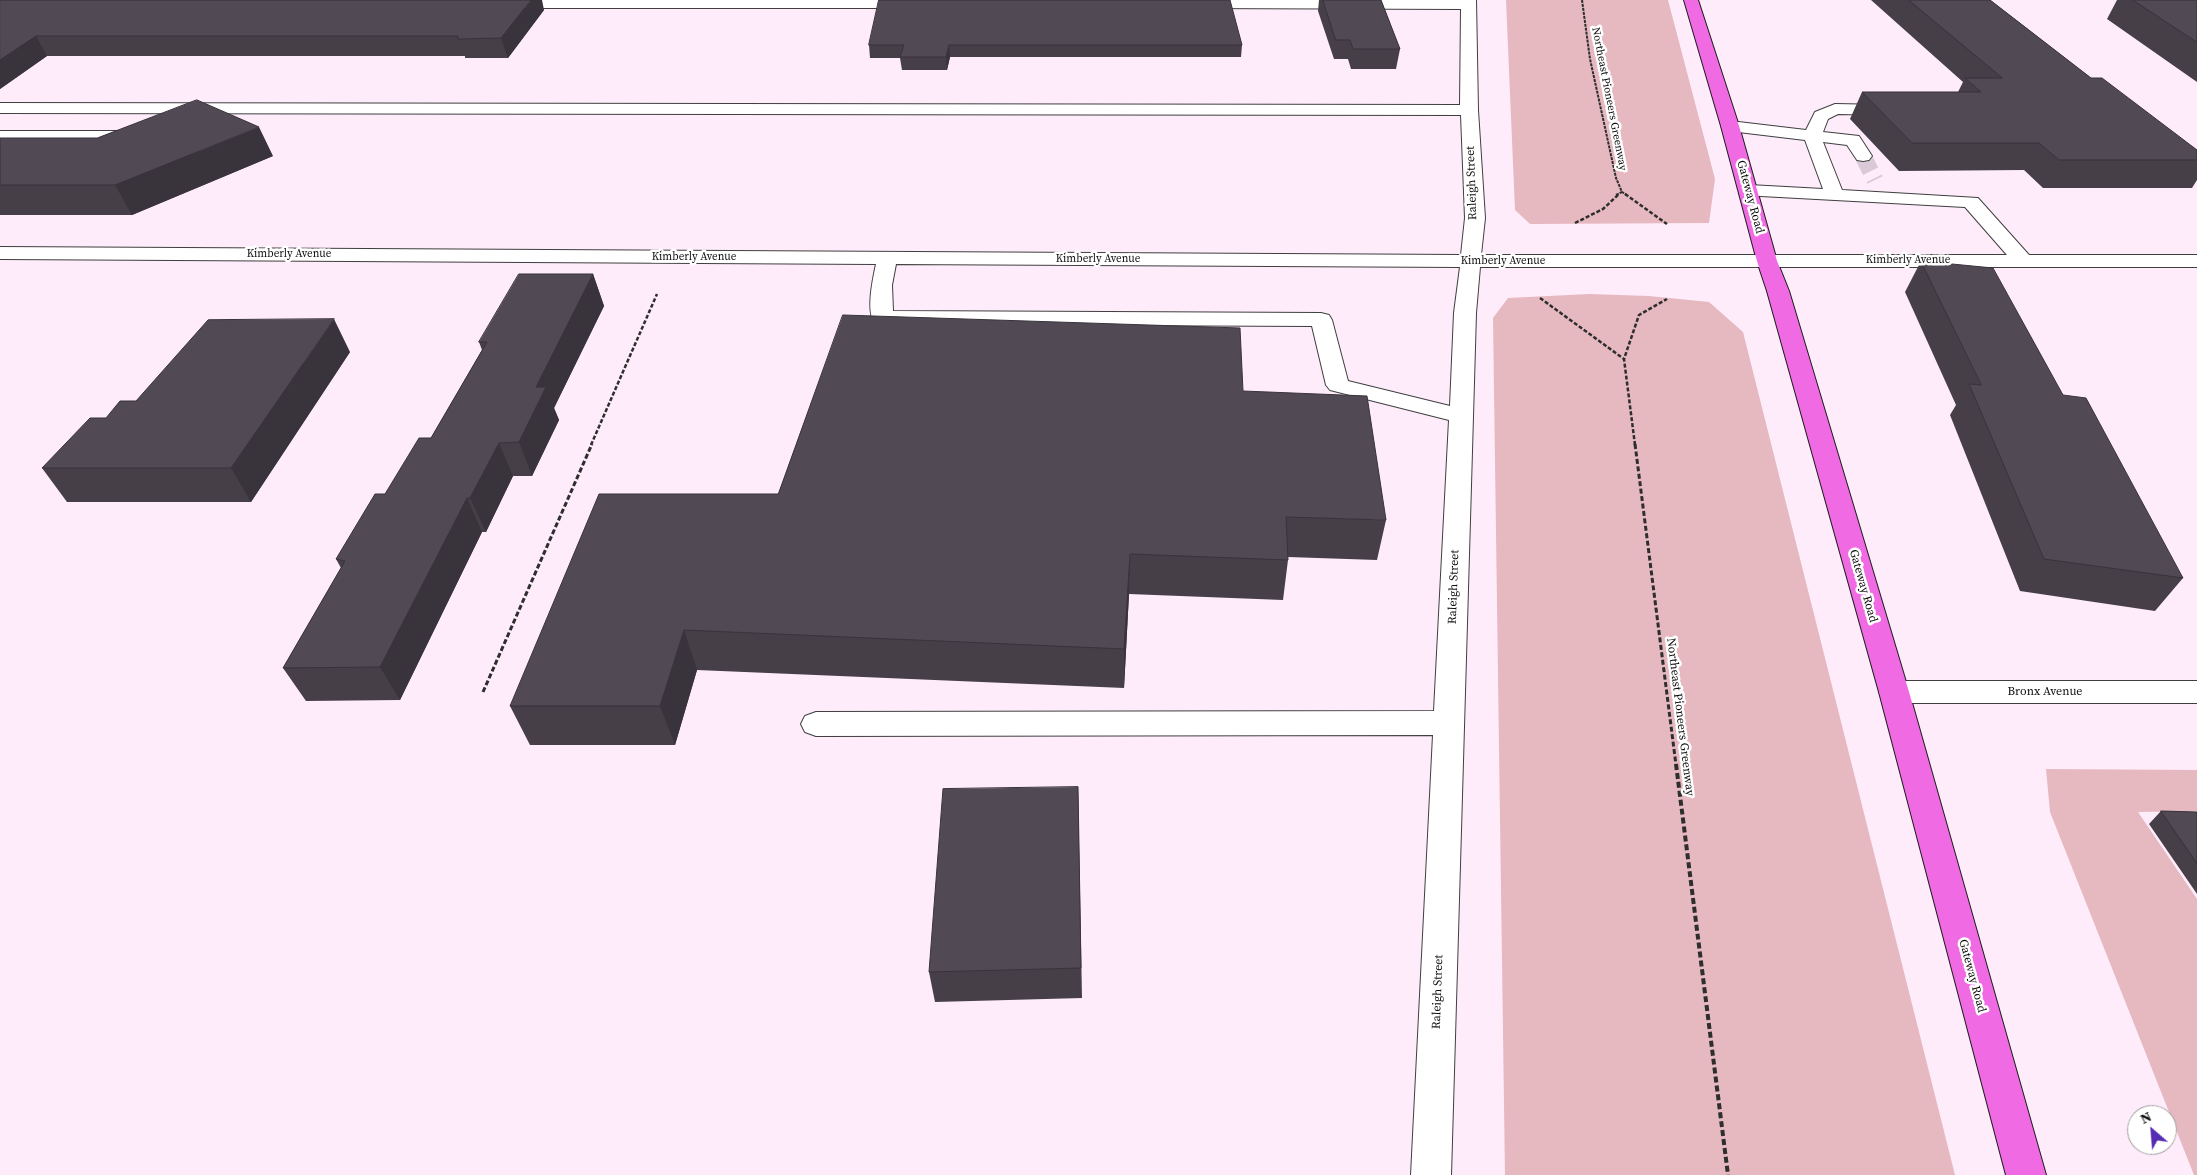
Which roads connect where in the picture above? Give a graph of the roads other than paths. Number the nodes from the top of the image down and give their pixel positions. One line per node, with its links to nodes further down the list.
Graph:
1 (1691, 0): 10 (main road, Gateway Road)
2 (1470, 2): 5 (street); 8 (street, Raleigh Street)
3 (488, 4): 4 (street)
4 (927, 4)
5 (1176, 4)
6 (0, 108): 7 (street)
7 (169, 108): 8 (street); 11 (street)
8 (1469, 110): 21 (street, Raleigh Street)
9 (1887, 110): 12 (street)
10 (1730, 126): 12 (street); 15 (main road, Gateway Road)
11 (0, 136)
12 (1812, 136): 13 (street); 16 (street)
13 (1863, 156)
14 (1875, 180): 17 (street)
15 (1749, 191): 16 (street); 22 (main road, Gateway Road)
16 (1835, 196): 17 (street)
17 (1884, 199): 20 (street)
18 (0, 253): 19 (street, Kimberly Avenue)
19 (886, 258): 21 (street, Kimberly Avenue); 24 (street)
20 (2022, 260): 22 (street, Kimberly Avenue); 23 (street, Kimberly Avenue)
21 (1470, 261): 22 (street, Kimberly Avenue); 24 (street, Raleigh Street)
22 (1767, 261): 25 (main road, Gateway Road)
23 (2197, 261)
24 (1461, 416): 27 (street, Raleigh Street)
25 (1894, 692): 26 (street, Bronx Avenue); 30 (main road, Gateway Road)
26 (2197, 692)
27 (1449, 723): 28 (street); 29 (street, Raleigh Street)
28 (816, 724)
29 (1431, 1175)
30 (2026, 1175)

